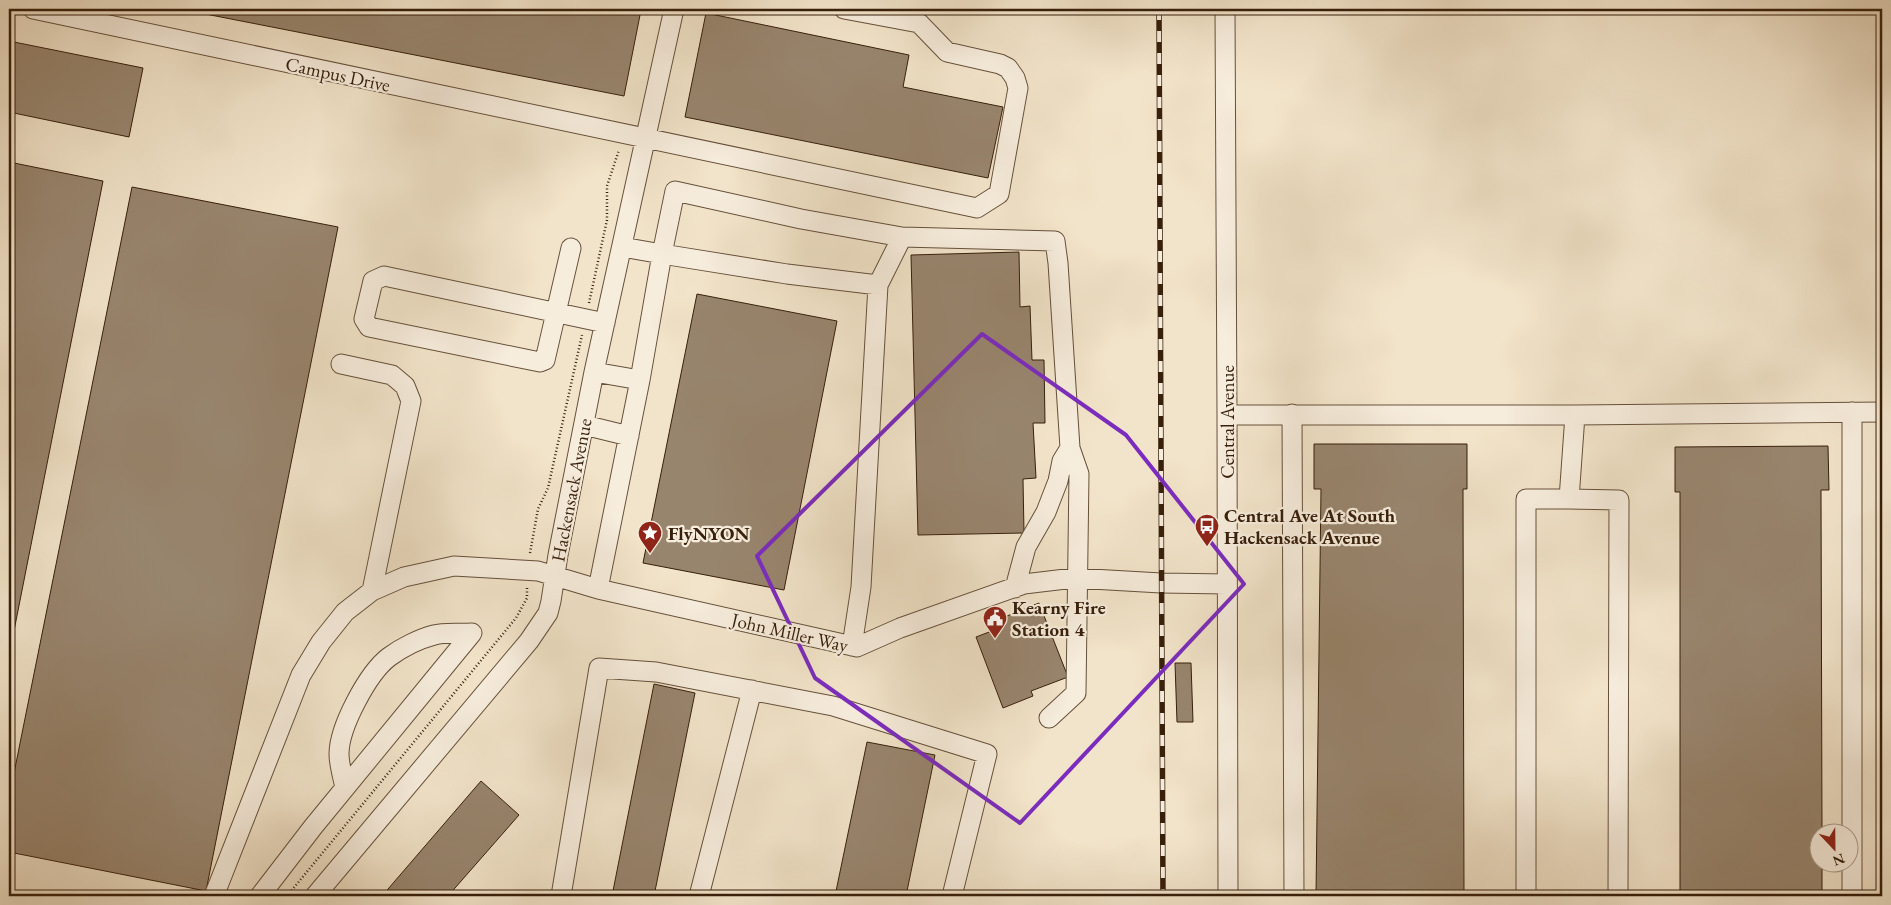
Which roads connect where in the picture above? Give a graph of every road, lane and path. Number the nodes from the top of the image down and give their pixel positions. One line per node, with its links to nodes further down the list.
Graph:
1 (32, 9): 5 (street, Campus Drive)
2 (674, 9): 6 (street, Hackensack Avenue)
3 (844, 9): 6 (street, Campus Drive)
4 (1224, 9): 21 (street, Central Avenue)
5 (624, 134): 6 (street, Campus Drive); 13 (path)
6 (644, 139): 8 (street, Hackensack Avenue)
7 (902, 237): 10 (street); 11 (street); 25 (street)
8 (622, 247): 10 (street); 14 (street, Hackensack Avenue)
9 (571, 248): 12 (street)
10 (662, 254): 11 (street); 17 (street)
11 (878, 285): 35 (street)
12 (557, 313): 12 (street); 13 (street)
13 (586, 319): 14 (street); 27 (path)
14 (605, 323): 16 (street, Hackensack Avenue)
15 (341, 364): 34 (street)
16 (594, 372): 17 (street); 23 (street, Hackensack Avenue)
17 (640, 380): 24 (street)
18 (1852, 412): 19 (street); 22 (street); 50 (street)
19 (1882, 412)
20 (1292, 414): 21 (street); 22 (street); 47 (street)
21 (1227, 415): 30 (street, Central Avenue)
22 (1574, 415): 26 (street)
23 (584, 425): 24 (street); 28 (street, Hackensack Avenue)
24 (629, 436): 33 (street)
25 (1070, 448): 29 (street); 32 (street)
26 (1569, 500): 48 (street); 49 (street)
27 (531, 546)
28 (555, 576): 33 (street, John Miller Way); 34 (street, John Miller Way); 42 (street, Hackensack Avenue)
29 (1079, 578): 30 (street, John Miller Way); 32 (street, John Miller Way); 37 (street)
30 (1228, 584): 46 (street, Central Avenue)
31 (527, 588): 41 (path)
32 (1015, 588): 35 (street, John Miller Way)
33 (598, 589): 35 (street, John Miller Way)
34 (372, 591): 39 (street, John Miller Way)
35 (852, 646)
36 (752, 690): 43 (street); 44 (street); 45 (street)
37 (1049, 718)
38 (345, 788): 38 (street); 40 (street)
39 (214, 896)
40 (260, 896)
41 (287, 896)
42 (315, 896)
43 (561, 896)
44 (699, 896)
45 (952, 896)
46 (1228, 896)
47 (1294, 896)
48 (1526, 896)
49 (1618, 896)
50 (1852, 896)

